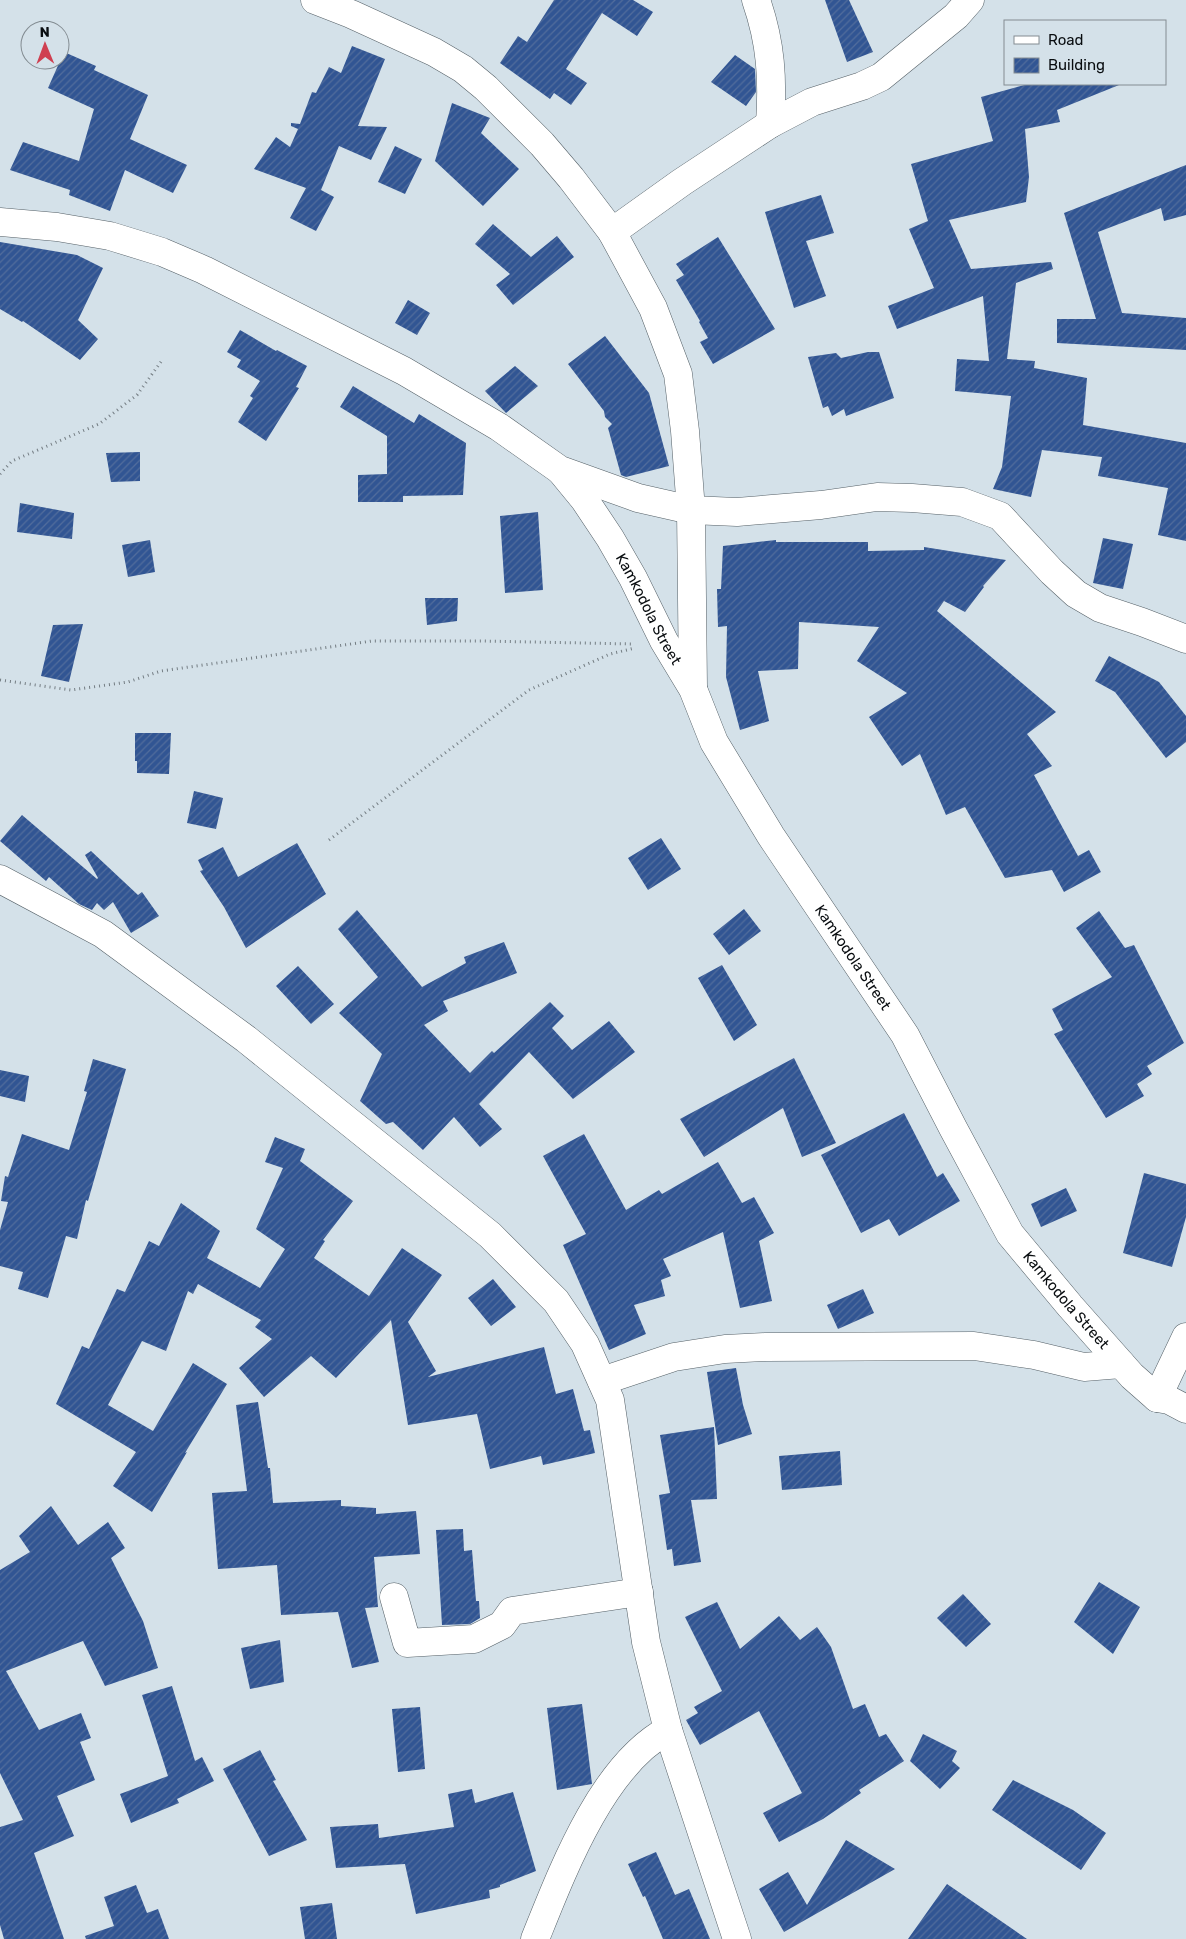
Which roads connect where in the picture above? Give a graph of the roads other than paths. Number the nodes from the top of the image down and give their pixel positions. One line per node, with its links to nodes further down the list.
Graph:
1 (315, 0): 6 (street)
2 (756, 0): 4 (street)
3 (970, 0): 4 (street)
4 (770, 124): 6 (street)
5 (0, 222): 7 (street)
6 (612, 232): 8 (street)
7 (560, 470): 8 (street); 10 (street, Kamkodola Street)
8 (692, 510): 9 (street); 10 (street)
9 (1186, 639)
10 (693, 689): 13 (street, Kamkodola Street)
11 (0, 879): 14 (street)
12 (1186, 1337): 15 (street)
13 (1121, 1364): 14 (street); 15 (street, Kamkodola Street)
14 (602, 1381): 17 (street)
15 (1157, 1398): 16 (street, Kamkodola Street)
16 (1186, 1409)
17 (638, 1592): 18 (street); 19 (street)
18 (394, 1596)
19 (668, 1730): 20 (street); 21 (street)
20 (535, 1939)
21 (737, 1939)

